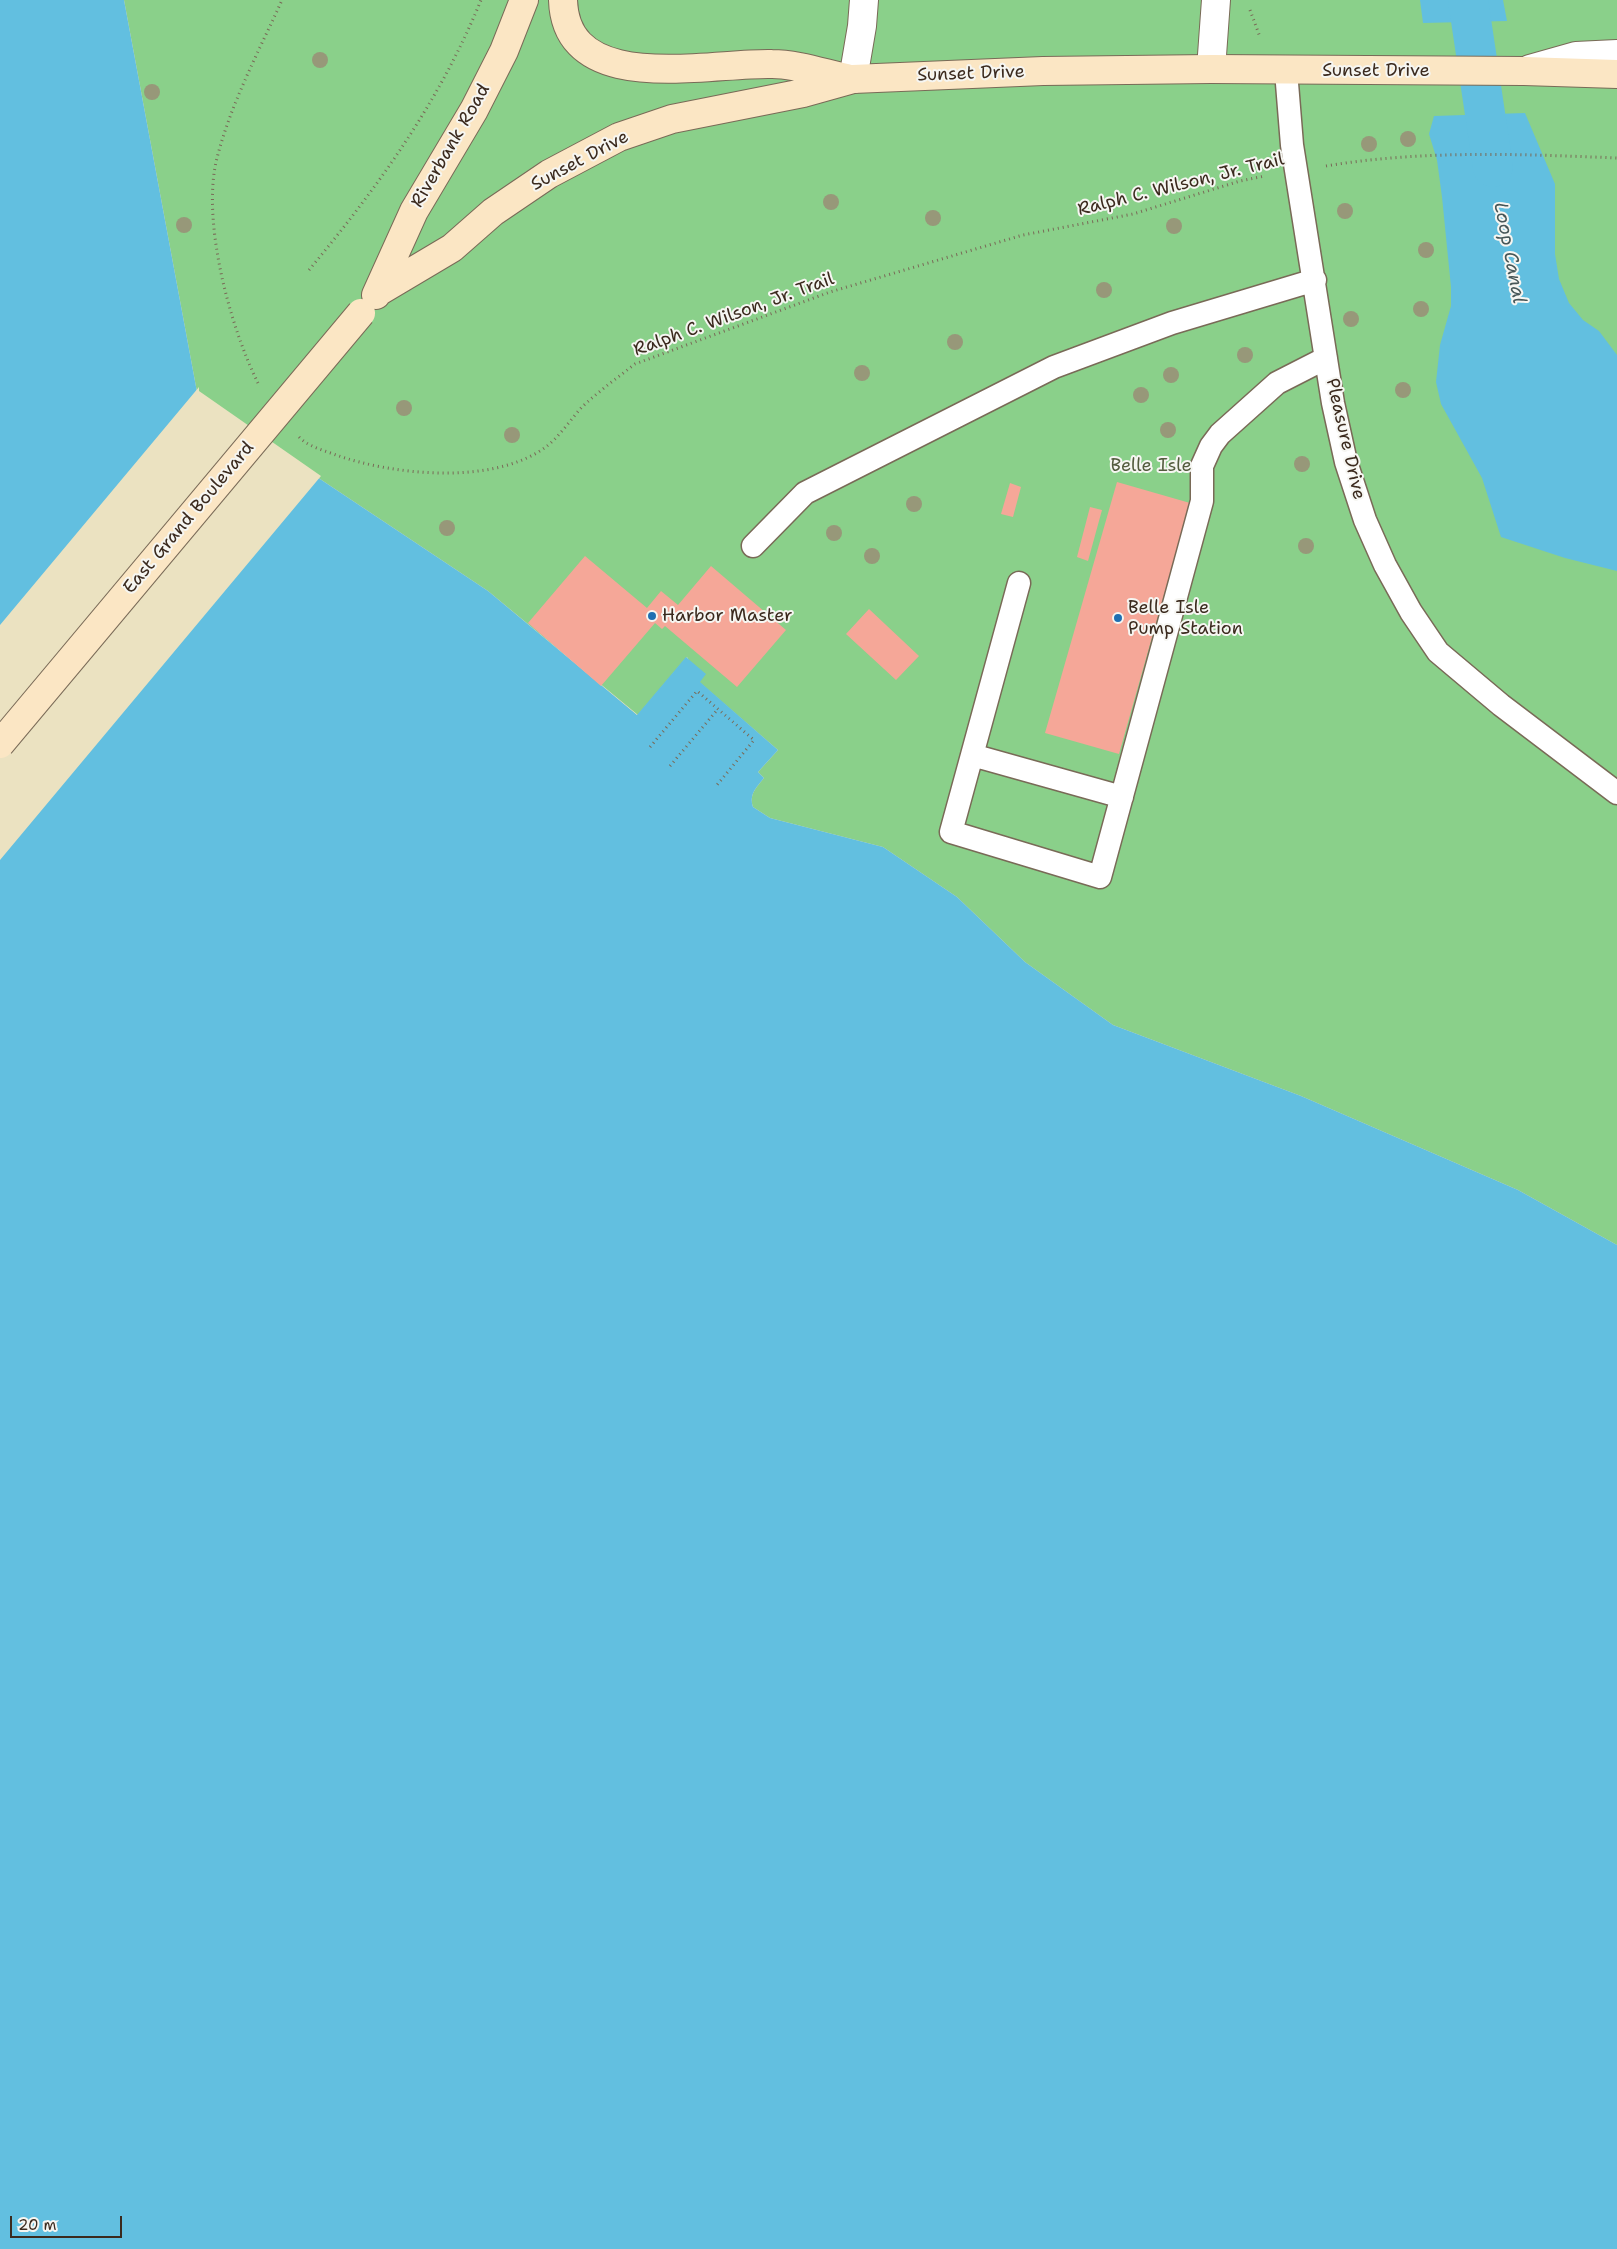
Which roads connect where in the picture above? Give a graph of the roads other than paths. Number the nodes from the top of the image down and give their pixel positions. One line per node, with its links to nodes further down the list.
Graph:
1 (524, 0): 12 (street, Riverbank Road)
2 (563, 0): 10 (street)
3 (864, 0): 10 (street)
4 (1216, 0): 6 (street)
5 (1617, 54): 8 (street)
6 (1211, 69): 7 (street, Sunset Drive); 10 (street, Sunset Drive)
7 (1286, 71): 8 (street, Sunset Drive); 11 (lane, Pleasure Drive)
8 (1524, 71): 9 (street, Sunset Drive)
9 (1617, 74)
10 (853, 79): 12 (street, Sunset Drive)
11 (1315, 280): 13 (lane, Pleasure Drive); 14 (lane)
12 (378, 292): 16 (street, East Grand Boulevard, bridge)
13 (1326, 358): 18 (lane, Pleasure Drive); 19 (lane)
14 (753, 546)
15 (1020, 584): 17 (lane)
16 (0, 744)
17 (972, 756): 19 (lane); 19 (lane)
18 (1617, 793)
19 (1122, 797)

